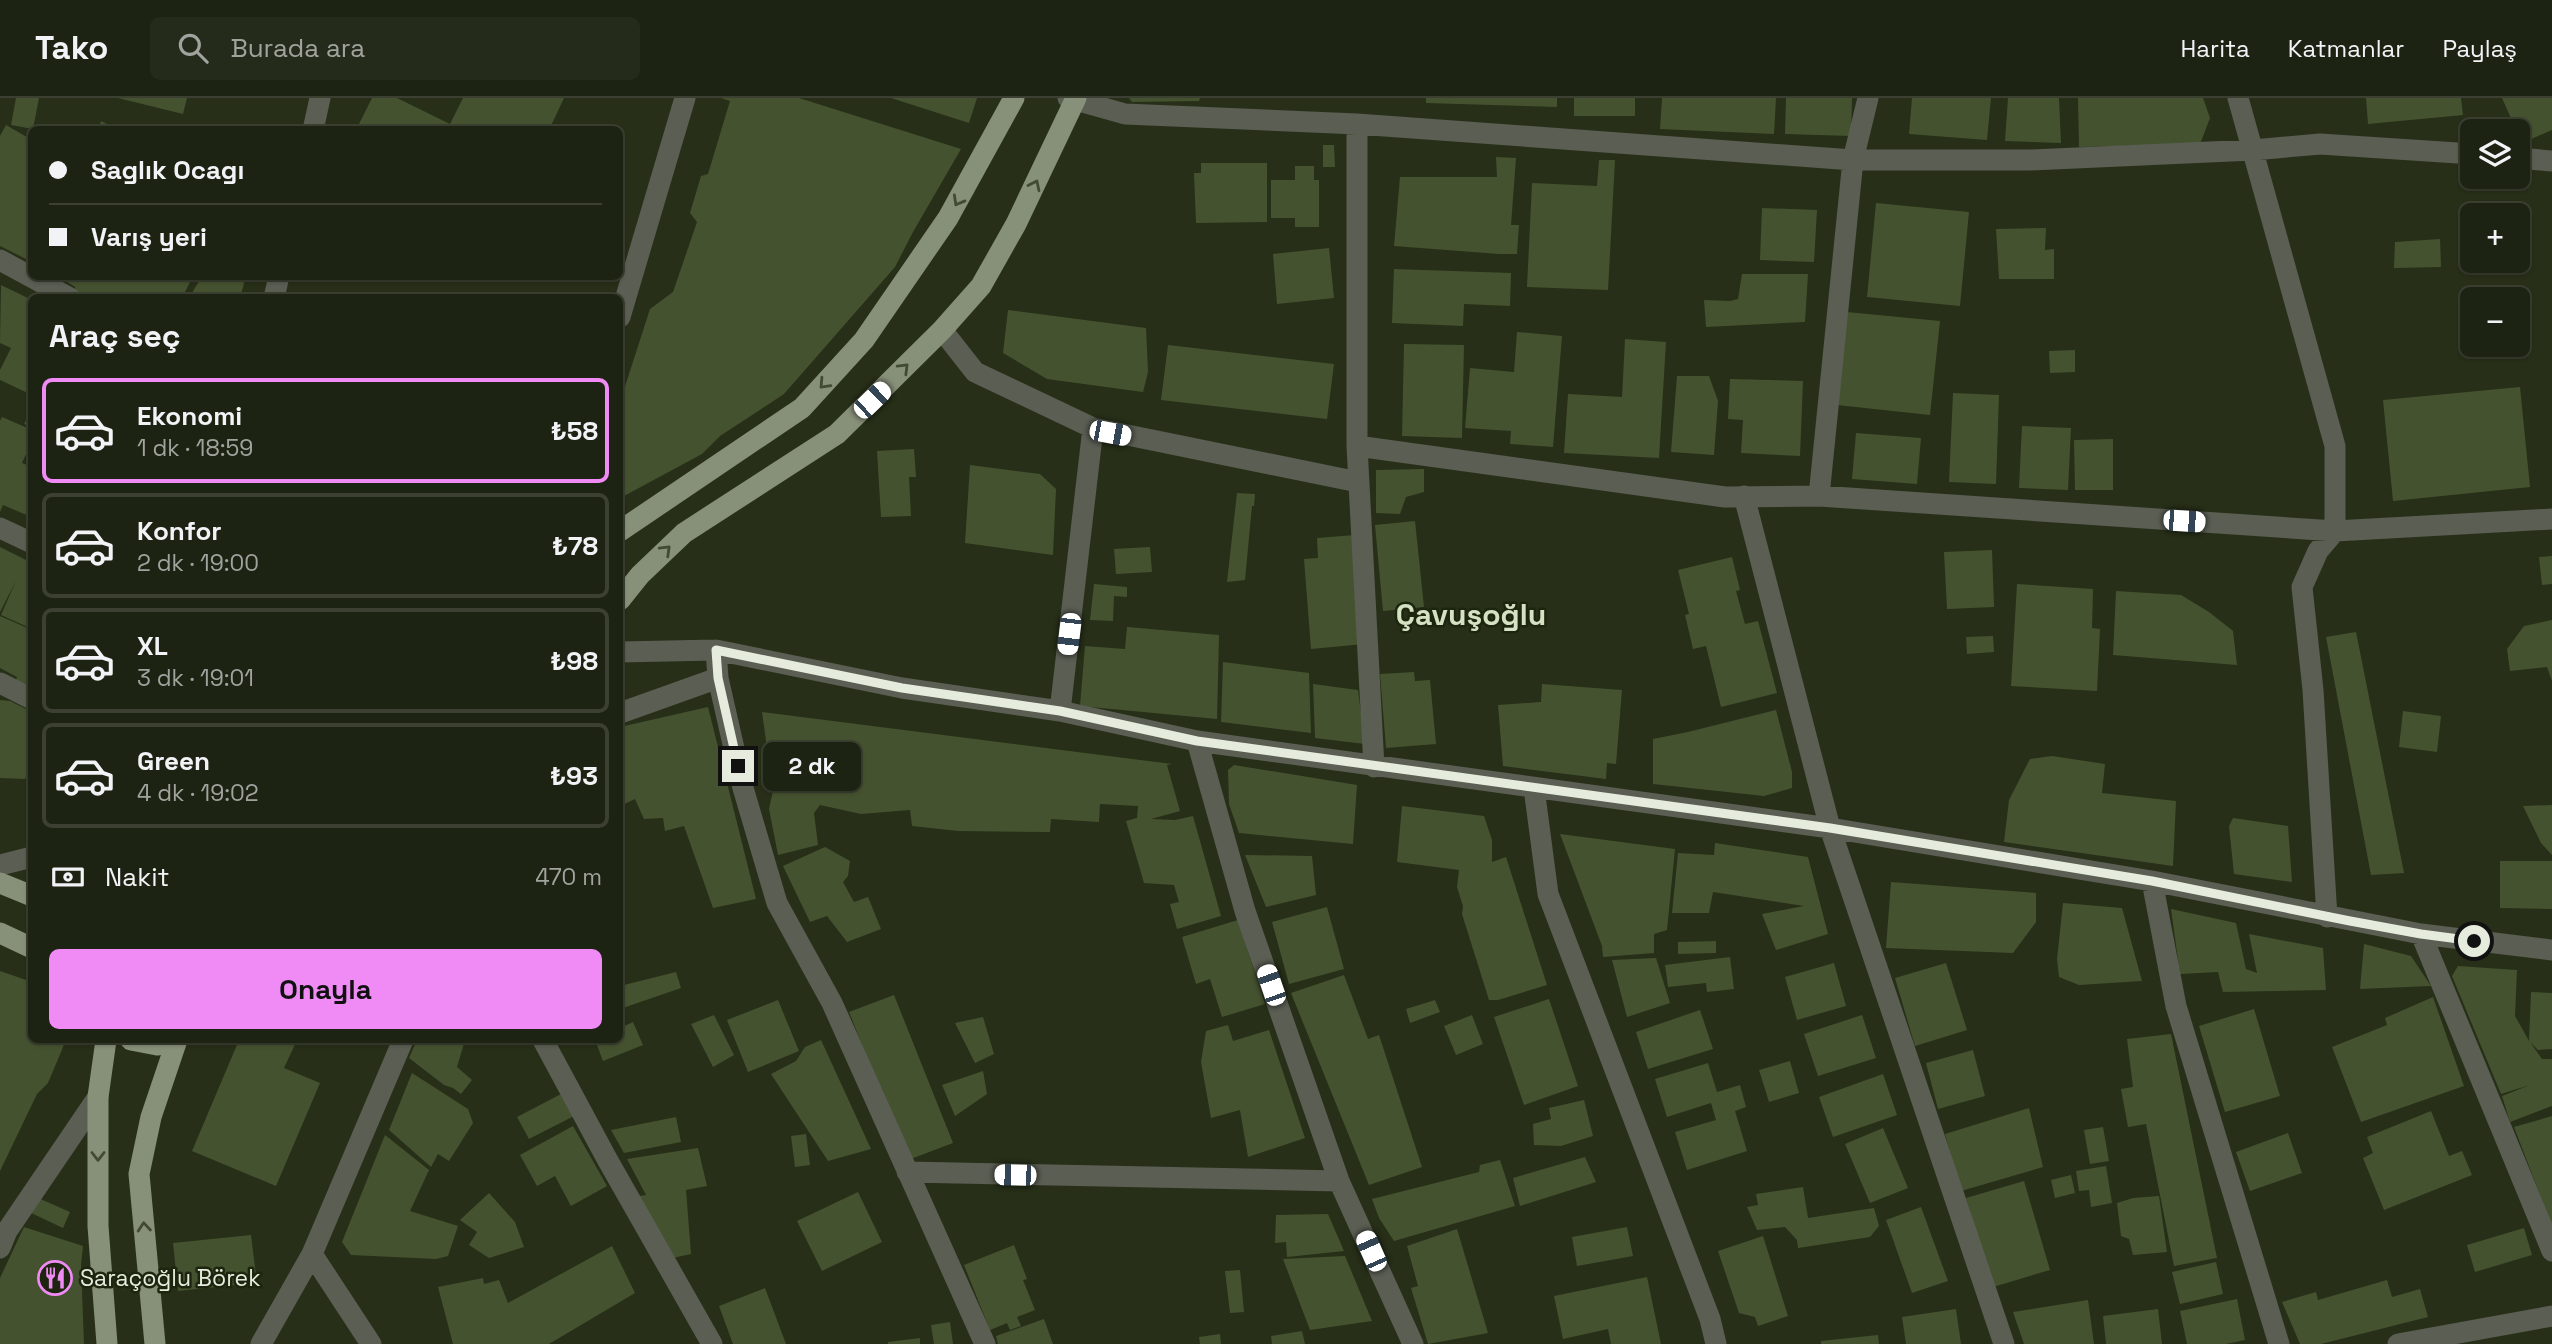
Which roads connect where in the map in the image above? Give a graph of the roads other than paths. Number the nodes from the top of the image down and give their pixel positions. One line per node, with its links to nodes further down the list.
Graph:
1 (320, 98): 8 (street)
2 (1014, 98): 27 (main road, one-way to 27)
3 (1868, 98): 12 (street)
4 (2238, 98): 9 (street)
5 (1073, 99): 7 (street); 19 (main road, one-way to 5)
6 (678, 101): 18 (street)
7 (1357, 124): 12 (street); 21 (street)
8 (314, 126)
9 (2253, 150): 10 (street); 12 (street); 28 (street)
10 (2460, 153)
11 (2530, 159): 13 (street)
12 (1853, 160): 24 (street)
13 (2552, 161)
14 (0, 260): 15 (street)
15 (28, 275)
16 (37, 280): 17 (street)
17 (63, 294)
18 (623, 306)
19 (942, 330): 20 (street); 30 (main road, one-way to 19)
20 (1093, 428): 22 (street); 36 (street)
21 (1357, 446): 22 (street); 23 (street)
22 (1358, 482): 39 (street)
23 (1744, 496): 24 (street); 41 (street)
24 (1819, 496): 28 (street)
25 (2552, 519): 28 (street)
26 (0, 528): 29 (street)
27 (623, 529)
28 (2335, 531): 47 (street)
29 (28, 541)
30 (623, 596)
31 (716, 650): 32 (street); 33 (street); 36 (street)
32 (623, 652)
33 (718, 678): 37 (street); 57 (street)
34 (0, 683): 35 (street)
35 (28, 697)
36 (1060, 711): 38 (street)
37 (623, 712)
38 (1197, 741): 39 (street); 58 (street)
39 (1374, 766): 40 (street)
40 (1534, 788): 41 (street); 70 (street)
41 (1830, 828): 44 (street); 71 (street)
42 (28, 858): 43 (street)
43 (0, 865)
44 (2152, 881): 47 (street); 72 (street)
45 (0, 883): 46 (main road)
46 (28, 894)
47 (2327, 917): 49 (street)
48 (0, 933): 50 (main road)
49 (2421, 934): 51 (street); 60 (street)
50 (28, 946)
51 (2552, 950)
52 (106, 1043): 56 (main road)
53 (176, 1043): 64 (main road, one-way to 53)
54 (402, 1043): 61 (street)
55 (545, 1043): 67 (street)
56 (98, 1097): 59 (street); 63 (main road, one-way to 63)
57 (907, 1172): 58 (street); 68 (street)
58 (1339, 1181): 69 (street)
59 (2, 1233)
60 (2552, 1251)
61 (312, 1254): 65 (street); 66 (street)
62 (2552, 1316): 73 (street)
63 (107, 1344)
64 (155, 1344)
65 (261, 1344)
66 (371, 1344)
67 (712, 1344)
68 (985, 1344)
69 (1413, 1344)
70 (1716, 1344)
71 (2004, 1344)
72 (2278, 1344)
73 (2398, 1344)

